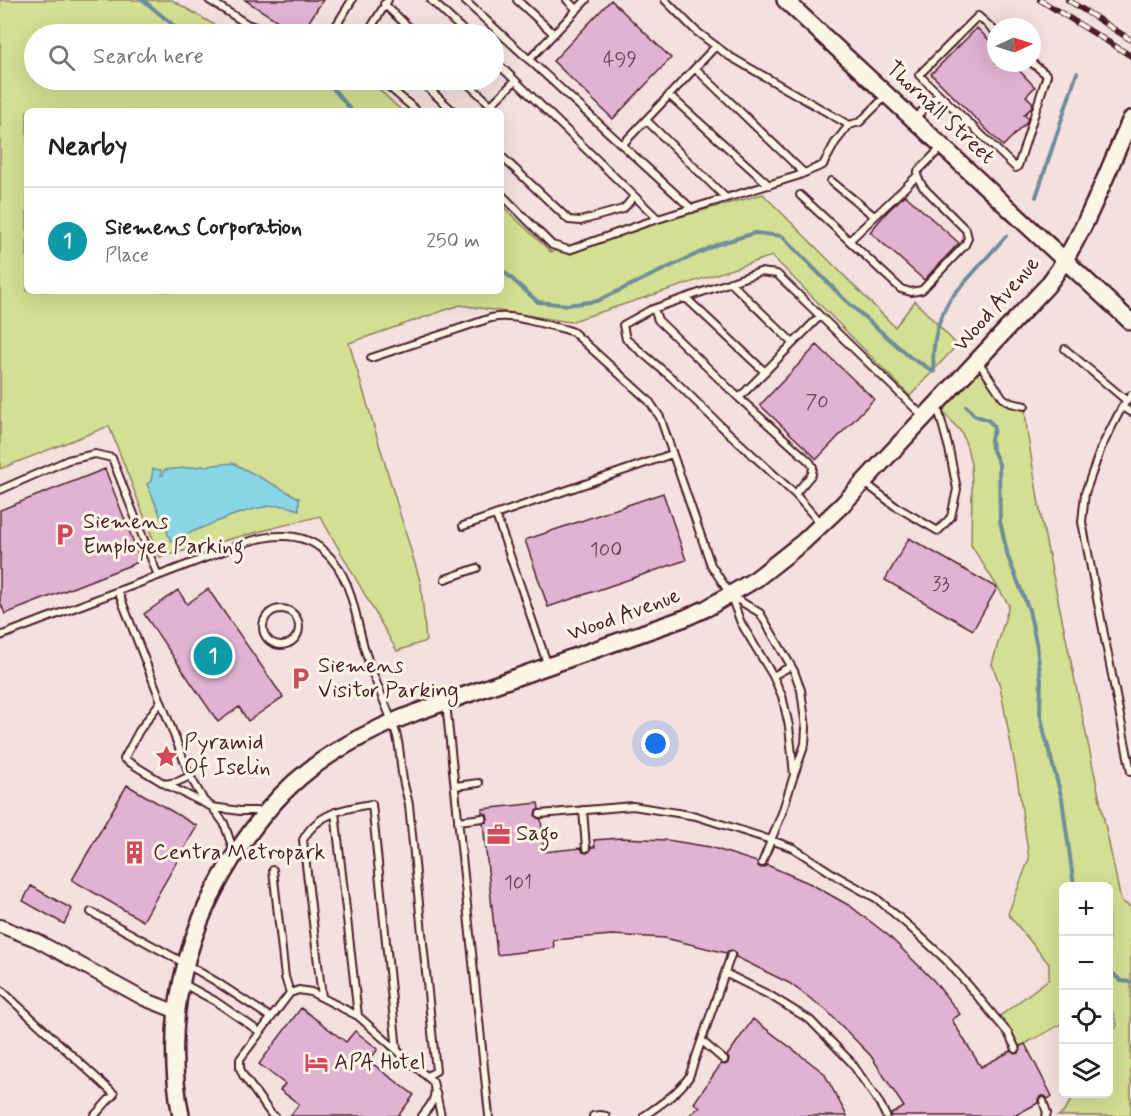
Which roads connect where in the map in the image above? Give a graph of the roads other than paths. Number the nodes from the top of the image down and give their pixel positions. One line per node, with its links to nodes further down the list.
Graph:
1 (209, 0): 12 (lane)
2 (352, 0): 13 (lane)
3 (431, 0): 16 (lane)
4 (464, 0): 17 (lane)
5 (517, 0): 19 (lane)
6 (567, 0): 11 (lane)
7 (586, 0): 11 (lane)
8 (665, 0): 21 (lane)
9 (784, 0): 32 (street, Thornall Street)
10 (386, 2): 14 (lane); 15 (lane)
11 (577, 10): 19 (lane)
12 (247, 24)
13 (337, 24)
14 (374, 24)
15 (407, 24)
16 (456, 24)
17 (490, 24)
18 (987, 24): 30 (lane)
19 (554, 34): 22 (lane)
20 (504, 36): 22 (lane)
21 (716, 46): 23 (lane); 40 (lane)
22 (530, 60): 41 (lane)
23 (695, 69): 31 (lane); 44 (lane)
24 (504, 70): 26 (lane)
25 (1041, 70): 30 (lane)
26 (515, 81): 33 (lane); 49 (lane)
27 (393, 90): 34 (lane)
28 (430, 90): 35 (lane)
29 (475, 90): 33 (lane)
30 (939, 94): 37 (lane)
31 (669, 95): 39 (lane); 47 (lane)
32 (887, 95): 37 (street, Thornall Street); 40 (lane)
33 (491, 105): 36 (lane)
34 (414, 108)
35 (450, 108)
36 (488, 108)
37 (914, 119): 42 (street, Thornall Street)
38 (1131, 119): 56 (street, Wood Avenue)
39 (646, 120): 41 (lane); 51 (lane)
40 (849, 125): 44 (lane)
41 (622, 145): 52 (lane)
42 (942, 147): 45 (lane); 56 (street, Thornall Street)
43 (504, 159): 49 (lane)
44 (804, 172): 47 (lane)
45 (917, 176): 53 (lane); 55 (lane)
46 (831, 180): 53 (lane)
47 (769, 184): 51 (lane)
48 (800, 195): 55 (lane)
49 (634, 196): 54 (lane)
50 (504, 197): 54 (lane)
51 (726, 198): 52 (lane)
52 (692, 209): 54 (lane)
53 (874, 216): 55 (lane)
54 (658, 219)
55 (849, 241)
56 (1065, 260): 61 (street, Thornall Street); 65 (street, Wood Avenue)
57 (730, 282): 58 (lane); 60 (lane); 62 (lane)
58 (686, 298): 59 (lane); 66 (lane)
59 (654, 309): 67 (lane); 76 (lane)
60 (820, 316): 62 (lane); 72 (lane)
61 (1131, 322)
62 (793, 343): 66 (lane)
63 (1065, 349): 68 (lane)
64 (371, 358): 73 (lane)
65 (978, 361): 69 (street, Wood Avenue); 70 (lane)
66 (765, 372): 67 (lane)
67 (739, 398): 76 (lane)
68 (1127, 401): 71 (lane); 93 (lane)
69 (937, 405): 72 (street, Wood Avenue); 74 (lane)
70 (1025, 406)
71 (1131, 412)
72 (924, 417): 74 (street, Wood Avenue)
73 (672, 454): 77 (lane); 84 (lane)
74 (863, 482): 78 (street, Wood Avenue)
75 (0, 490): 81 (lane)
76 (795, 494): 78 (lane)
77 (496, 515): 79 (lane); 87 (lane)
78 (822, 525): 84 (street, Wood Avenue)
79 (463, 526)
80 (477, 568): 82 (lane)
81 (158, 576): 83 (lane); 92 (lane)
82 (445, 579)
83 (118, 591): 86 (lane); 90 (lane)
84 (730, 594): 87 (street, Wood Avenue); 88 (lane); 89 (lane)
85 (265, 633): 85 (lane)
86 (0, 636)
87 (549, 666): 91 (street, Wood Avenue)
88 (791, 666): 89 (lane); 95 (lane)
89 (773, 676): 95 (lane)
90 (161, 701): 96 (lane); 98 (lane)
91 (446, 702): 92 (street, Wood Avenue); 99 (lane)
92 (392, 722): 102 (street, Wood Avenue); 129 (lane)
93 (1130, 759): 94 (lane)
94 (1131, 772)
95 (794, 775): 107 (lane)
96 (190, 776): 98 (lane); 100 (lane)
97 (479, 783): 99 (lane)
98 (165, 784): 100 (lane)
99 (455, 786): 106 (lane)
100 (212, 807): 102 (lane); 109 (lane)
101 (584, 810): 104 (lane); 107 (lane); 108 (lane)
102 (267, 811): 109 (street, Wood Avenue)
103 (335, 812): 120 (lane); 122 (lane); 127 (lane)
104 (540, 814)
105 (483, 819): 106 (lane)
106 (459, 821): 139 (lane)
107 (771, 840): 110 (lane); 126 (lane)
108 (586, 848)
109 (234, 855): 115 (street, Wood Avenue)
110 (762, 863)
111 (273, 870): 119 (lane)
112 (91, 912): 115 (lane)
113 (0, 927): 121 (street)
114 (731, 955): 116 (lane)
115 (186, 964): 117 (street, Wood Avenue); 123 (lane)
116 (724, 973): 125 (lane); 143 (lane)
117 (181, 982): 121 (street, Wood Avenue); 124 (lane)
118 (0, 989): 133 (lane)
119 (290, 993): 120 (lane); 123 (lane)
120 (322, 997): 122 (lane)
121 (177, 1011): 134 (street, Wood Avenue)
122 (358, 1016): 127 (lane)
123 (270, 1017): 124 (lane)
124 (260, 1032): 132 (lane)
125 (702, 1041): 128 (lane); 142 (lane)
126 (1016, 1049)
127 (397, 1050): 129 (lane)
128 (724, 1060)
129 (427, 1076): 130 (lane)
130 (435, 1090): 137 (lane); 138 (lane)
131 (1043, 1101): 144 (lane)
132 (266, 1107): 135 (lane); 136 (lane)
133 (94, 1116)
134 (181, 1116)
135 (266, 1116)
136 (274, 1116)
137 (422, 1116)
138 (441, 1116)
139 (489, 1116)
140 (593, 1116): 141 (lane)
141 (606, 1116)
142 (644, 1116)
143 (886, 1116)
144 (1046, 1116)

